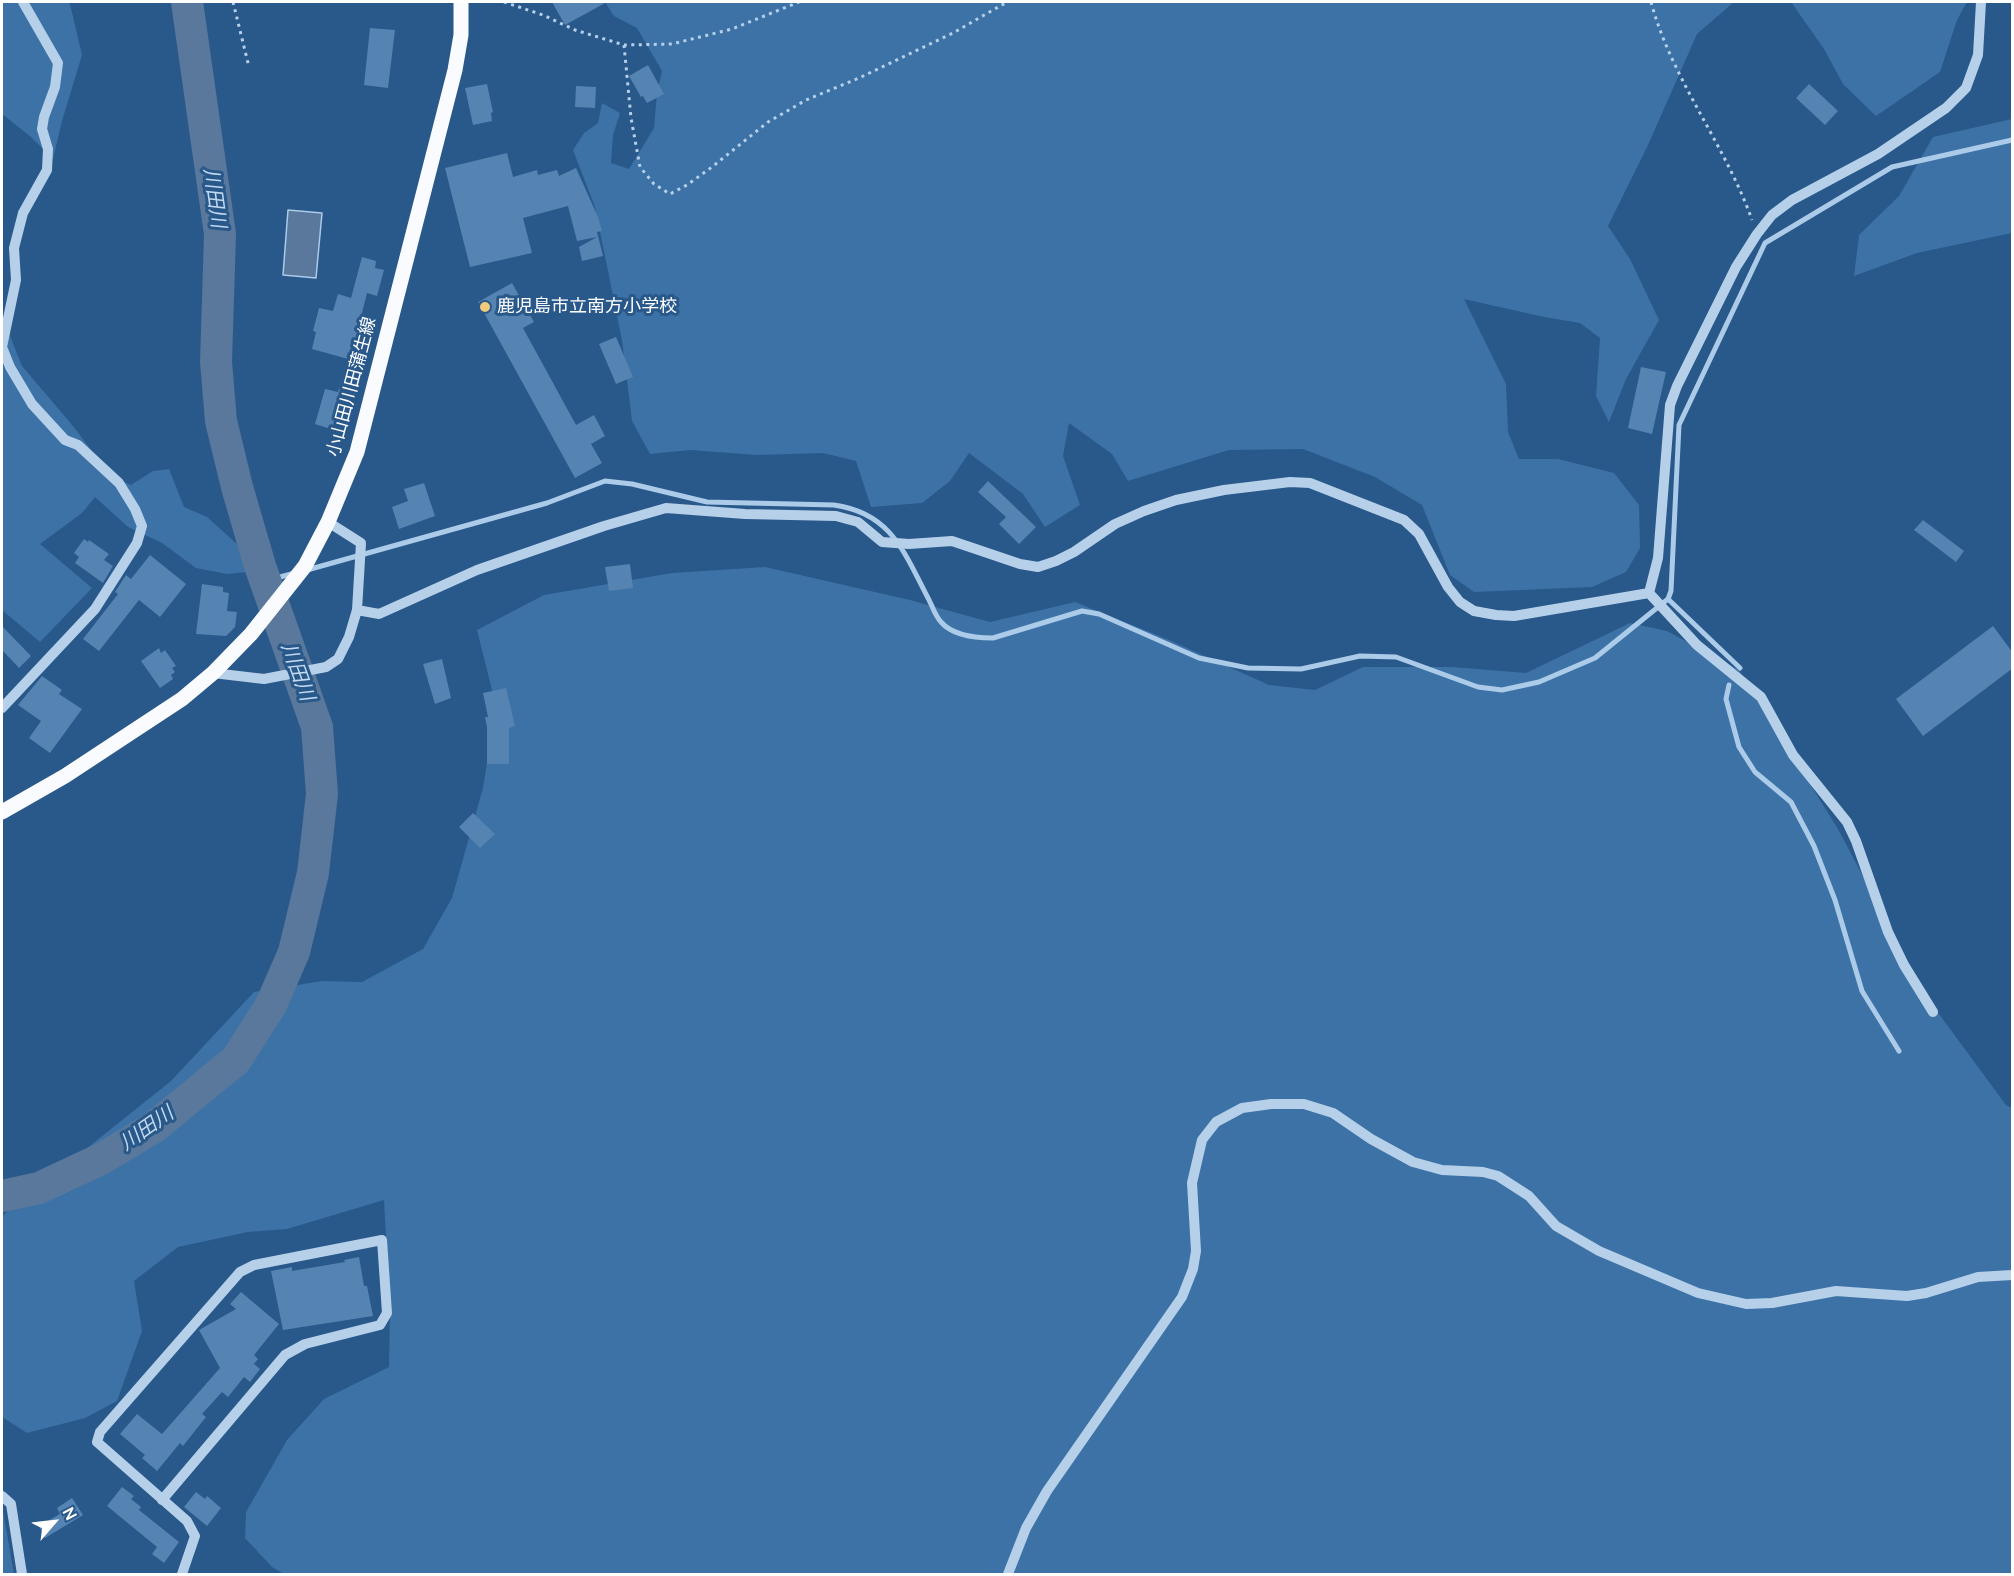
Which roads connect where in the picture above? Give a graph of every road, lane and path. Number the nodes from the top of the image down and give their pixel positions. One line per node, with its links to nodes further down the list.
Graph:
1 (23, 2): 16 (street)
2 (233, 2): 10 (path)
3 (461, 2): 12 (main road, 小山田川田蒲生線)
4 (504, 2): 9 (path)
5 (799, 2): 9 (path)
6 (1007, 2): 9 (path)
7 (1651, 2): 11 (path)
8 (1981, 2): 11 (street)
9 (624, 45)
10 (249, 67)
11 (1757, 234): 13 (street)
12 (328, 522): 14 (street); 15 (main road, 小山田川田蒲生線)
13 (1648, 593): 14 (street); 18 (street)
14 (357, 609): 15 (street)
15 (213, 674): 17 (main road, 小山田川田蒲生線)
16 (2, 708)
17 (2, 812)
18 (1933, 1012)
19 (2013, 1275): 24 (street)
20 (2, 1496): 22 (street)
21 (162, 1500): 21 (street); 23 (street)
22 (22, 1575)
23 (182, 1575)
24 (1008, 1575)

